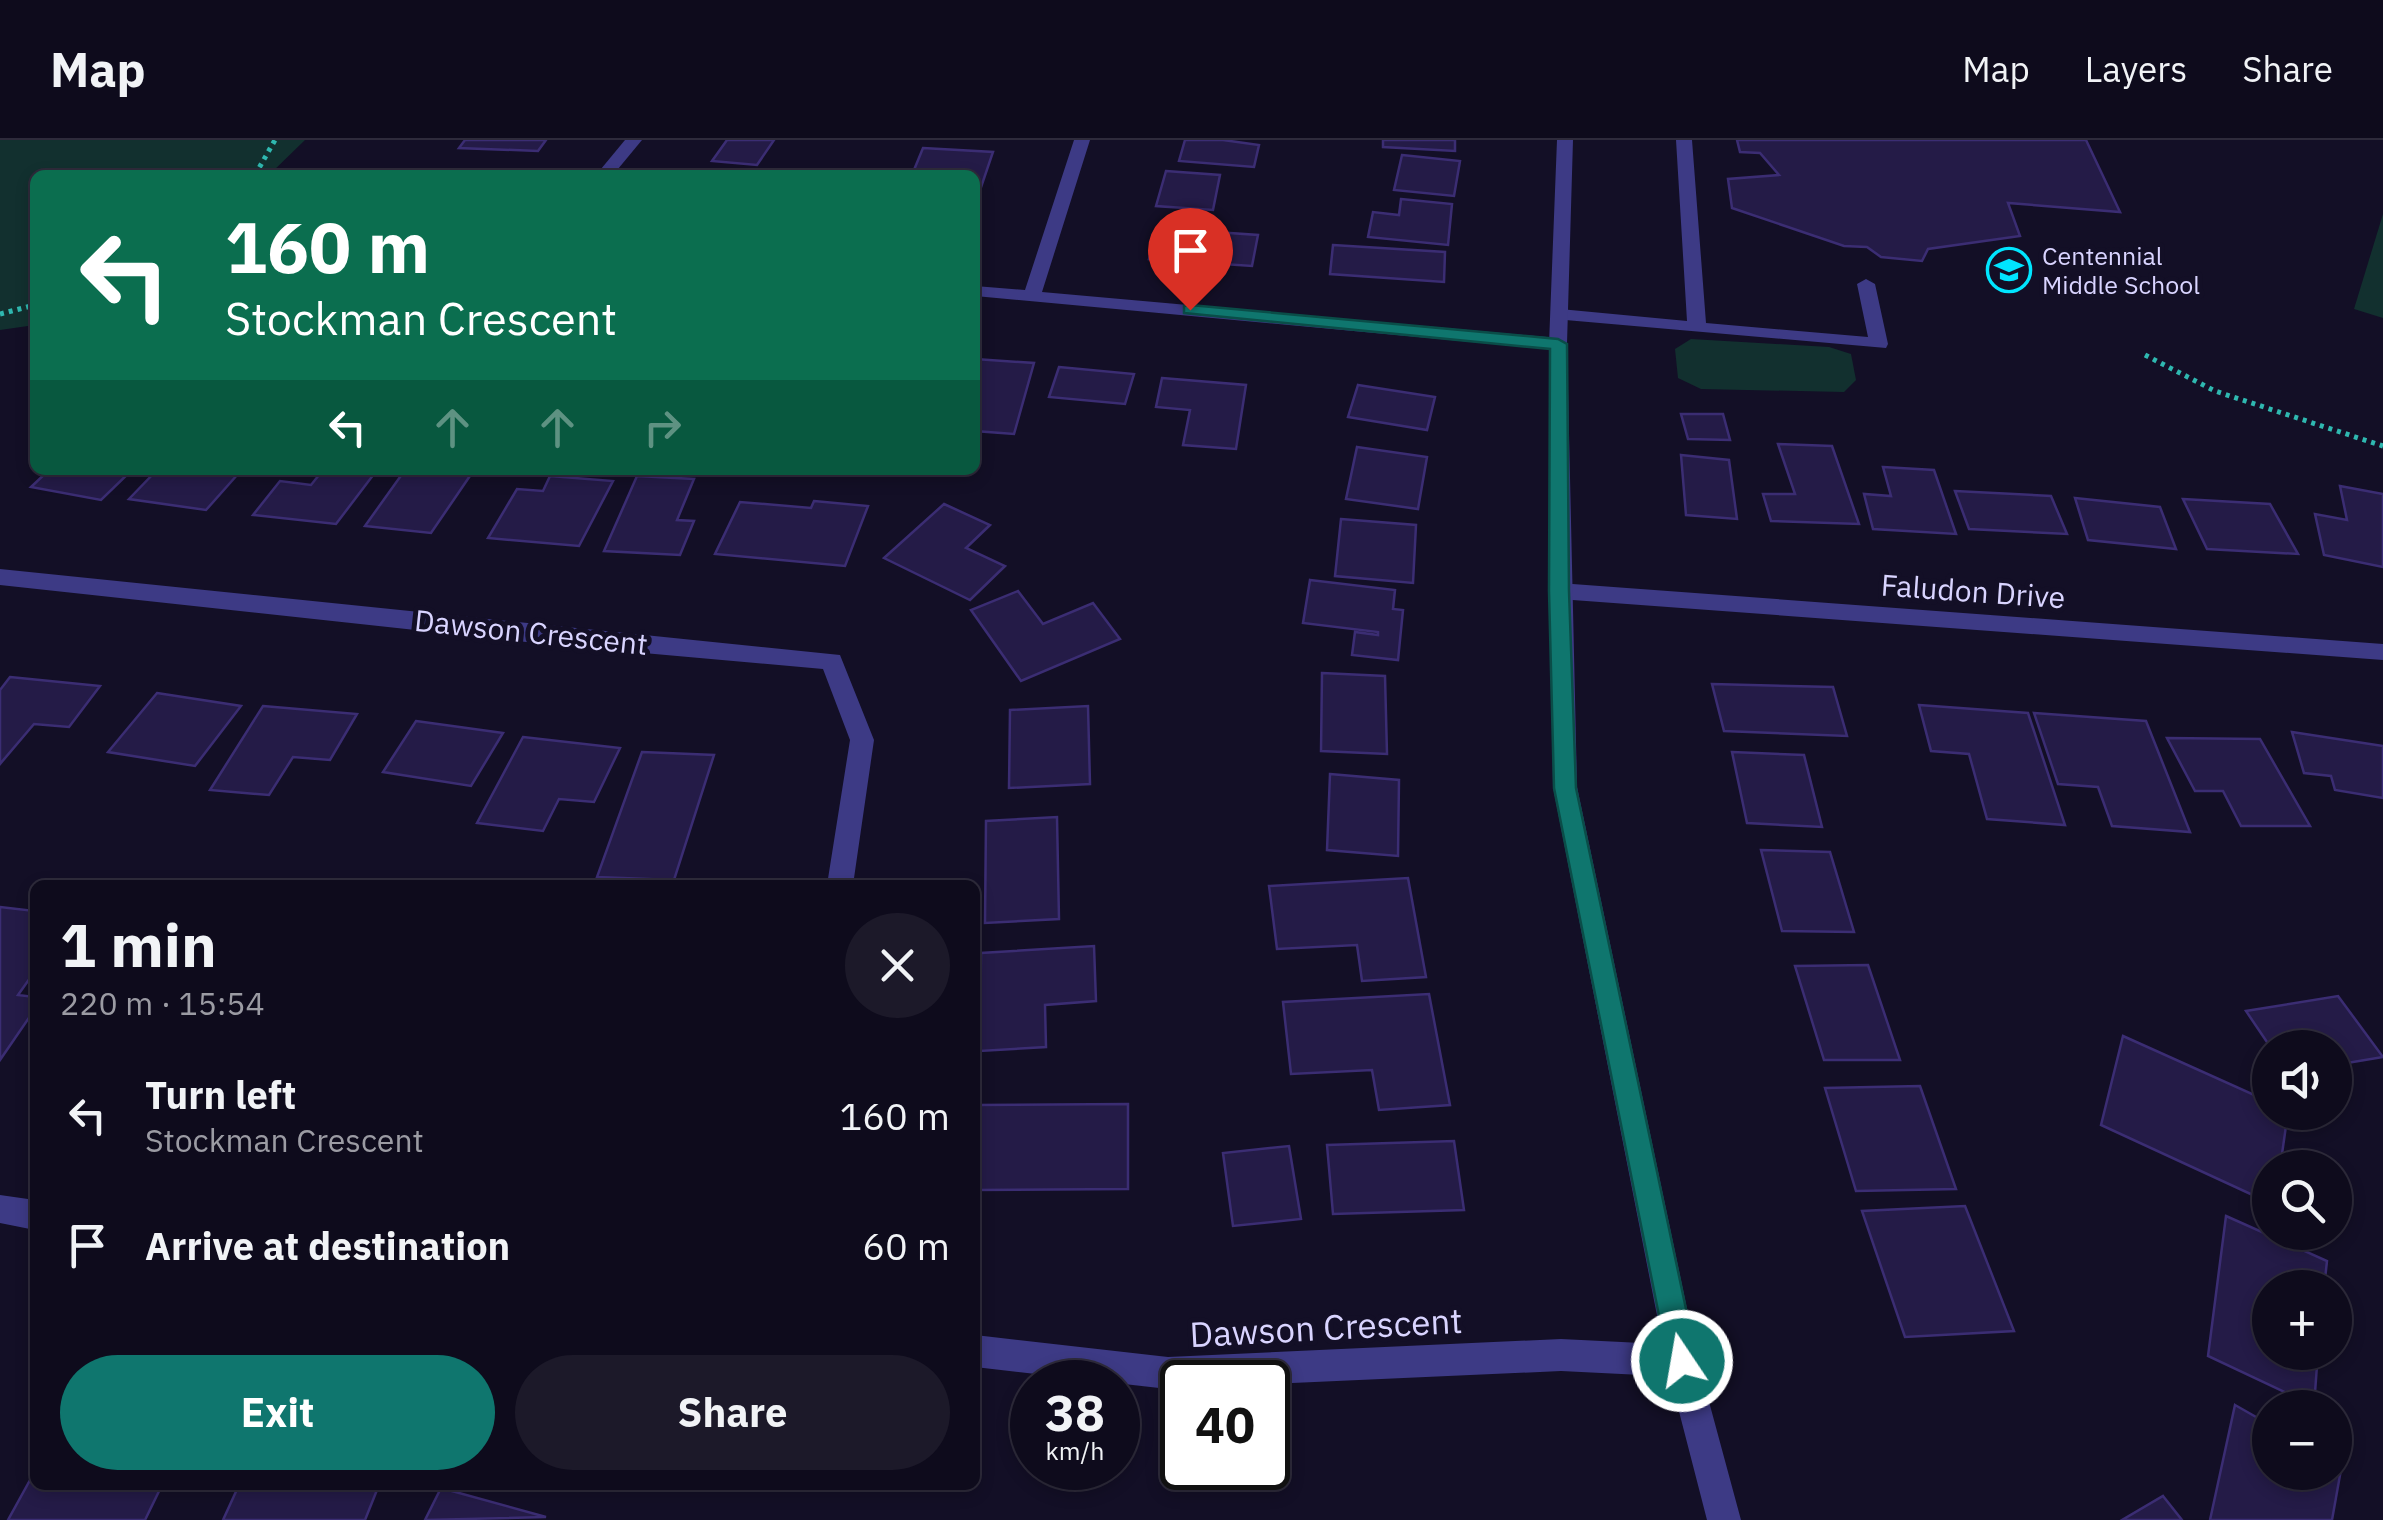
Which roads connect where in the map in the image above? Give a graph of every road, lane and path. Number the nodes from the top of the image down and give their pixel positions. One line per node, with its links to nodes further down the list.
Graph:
1 (275, 140): 6 (path)
2 (634, 140): 7 (street)
3 (1082, 140): 10 (street)
4 (1565, 140): 13 (street)
5 (1684, 140): 14 (street)
6 (259, 170)
7 (608, 170)
8 (1866, 284): 14 (street)
9 (980, 291): 10 (street)
10 (1032, 296): 15 (street)
11 (30, 306): 12 (path)
12 (0, 314)
13 (1560, 315): 14 (street); 15 (street)
14 (1696, 327)
15 (1558, 344): 19 (street)
16 (2145, 355): 17 (path)
17 (2383, 446)
18 (0, 577): 21 (street, Dawson Crescent)
19 (1559, 591): 20 (street, Faludon Drive); 25 (street)
20 (2383, 652)
21 (841, 880)
22 (0, 1209): 23 (street)
23 (30, 1213)
24 (980, 1352): 25 (street, Dawson Crescent)
25 (1682, 1361): 26 (street)
26 (1724, 1520)

